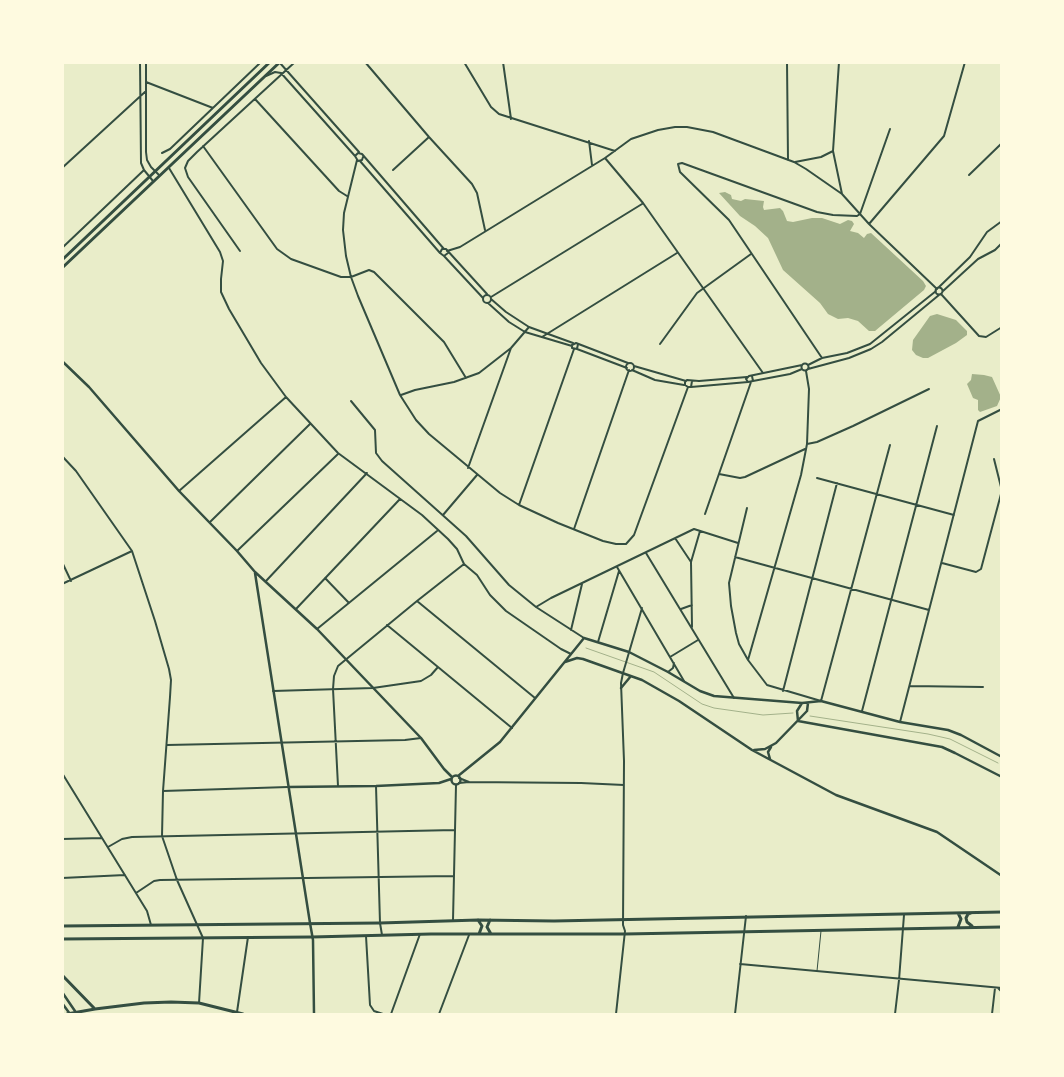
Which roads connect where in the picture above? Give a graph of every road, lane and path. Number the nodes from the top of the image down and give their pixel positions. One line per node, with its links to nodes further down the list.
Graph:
1 (140, 62): 18 (street)
2 (146, 62): 16 (street)
3 (261, 62): 20 (street)
4 (271, 62): 42 (main road)
5 (295, 62): 13 (street)
6 (365, 62): 23 (street)
7 (464, 62): 21 (street)
8 (503, 62): 21 (street)
9 (787, 62): 34 (street)
10 (839, 62): 28 (street)
11 (965, 62): 52 (street)
12 (279, 63): 13 (street); 15 (main road)
13 (287, 71): 14 (street); 30 (street)
14 (283, 75): 15 (street); 19 (street); 31 (street)
15 (264, 78): 38 (main road)
16 (146, 82): 17 (street); 20 (street)
17 (146, 91): 18 (street); 42 (street)
18 (140, 95): 39 (street); 40 (street)
19 (255, 99): 26 (street); 48 (street)
20 (213, 108): 29 (street)
21 (511, 119): 24 (street)
22 (890, 129): 50 (street)
23 (429, 137): 41 (street); 53 (street)
24 (589, 141): 27 (street); 37 (street)
25 (1002, 143): 44 (street)
26 (203, 146): 57 (street); 65 (street)
27 (615, 150): 33 (street); 34 (street)
28 (832, 151): 36 (street); 47 (street)
29 (162, 153)
30 (360, 153): 31 (street); 32 (street)
31 (355, 156): 35 (street)
32 (363, 157): 35 (street); 56 (street)
33 (605, 158): 37 (street); 49 (street)
34 (788, 160): 36 (street)
35 (358, 161): 48 (street); 58 (street)
36 (794, 162): 47 (street)
37 (592, 165): 53 (street)
38 (168, 167): 43 (main road); 104 (street)
39 (62, 168)
40 (144, 170): 45 (street); 55 (street)
41 (392, 170)
42 (155, 172): 43 (street); 45 (main road)
43 (159, 175): 46 (main road)
44 (969, 175)
45 (150, 177): 46 (street); 63 (main road)
46 (154, 181): 64 (main road)
47 (842, 194): 50 (street)
48 (347, 196): 65 (street)
49 (643, 203): 60 (street); 71 (street)
50 (860, 214): 52 (street); 61 (street)
51 (1002, 221): 67 (street)
52 (869, 224): 67 (street)
53 (486, 231): 59 (street)
54 (1002, 243): 68 (street)
55 (62, 248)
56 (444, 249): 58 (street); 59 (street)
57 (240, 251)
58 (440, 252): 62 (street)
59 (448, 252): 62 (street); 69 (street)
60 (677, 253): 66 (street); 76 (street)
61 (751, 254): 66 (street); 84 (street)
62 (444, 256): 70 (street)
63 (62, 260)
64 (62, 268)
65 (351, 277): 97 (street); 103 (street)
66 (703, 288): 80 (street); 94 (street)
67 (937, 289): 68 (street); 68 (street); 84 (street)
68 (941, 293): 74 (street); 93 (street)
69 (486, 294): 70 (street); 71 (street)
70 (483, 298): 72 (street)
71 (491, 298): 72 (street); 73 (street)
72 (488, 303): 75 (street)
73 (529, 327): 75 (street); 76 (street)
74 (1002, 327)
75 (525, 332): 77 (street); 82 (street)
76 (547, 333): 77 (street); 78 (street)
77 (542, 337): 81 (street)
78 (573, 343): 79 (street); 81 (street)
79 (578, 344): 83 (street); 86 (street)
80 (660, 344)
81 (572, 346): 83 (street)
82 (511, 348): 97 (street); 115 (street)
83 (575, 349): 90 (street); 126 (street)
84 (822, 358): 87 (street)
85 (62, 361): 121 (street)
86 (628, 363): 88 (street); 90 (street)
87 (808, 365): 89 (street); 93 (street)
88 (634, 366): 92 (street); 98 (street)
89 (802, 366): 91 (street); 94 (street)
90 (626, 368): 92 (street)
91 (802, 369): 93 (street); 100 (street)
92 (631, 370): 101 (street); 132 (street)
93 (807, 370): 109 (street)
94 (763, 373): 95 (street)
95 (752, 376): 96 (street); 100 (street)
96 (747, 377): 99 (street); 100 (street)
97 (466, 378): 103 (street)
98 (686, 381): 99 (street); 101 (street)
99 (692, 382): 101 (street)
100 (751, 382): 101 (street); 117 (street)
101 (688, 386): 132 (street)
102 (929, 389): 109 (street)
103 (400, 395): 115 (street)
104 (286, 397): 107 (street); 121 (street)
105 (351, 401): 129 (street)
106 (1002, 409): 130 (street)
107 (310, 424): 112 (street); 131 (street)
108 (936, 426): 125 (street)
109 (807, 444): 111 (street)
110 (890, 445): 122 (street)
111 (806, 449): 117 (street); 146 (street)
112 (338, 453): 116 (street); 138 (street)
113 (62, 456): 137 (street)
114 (994, 459): 123 (street)
115 (468, 468): 118 (street)
116 (367, 473): 124 (street); 152 (street)
117 (719, 474): 128 (street)
118 (477, 475): 126 (street); 129 (street)
119 (817, 478): 120 (street)
120 (837, 483): 122 (street); 150 (street)
121 (179, 491): 131 (street)
122 (877, 494): 125 (street); 155 (street)
123 (1001, 494): 143 (street)
124 (400, 499): 133 (street); 149 (street)
125 (916, 504): 130 (street); 156 (street)
126 (519, 505): 132 (street)
127 (747, 508): 136 (street)
128 (705, 514)
129 (444, 515): 160 (street)
130 (954, 515): 143 (street)
131 (209, 522): 138 (street)
132 (574, 529)
133 (438, 531): 144 (street); 158 (street)
134 (700, 531): 135 (street); 136 (street); 142 (street)
135 (675, 538): 139 (street); 142 (street)
136 (738, 543): 140 (street)
137 (132, 551): 151 (street); 204 (street)
138 (237, 551): 148 (street)
139 (646, 552): 145 (street); 163 (street)
140 (735, 557): 146 (street); 176 (street)
141 (62, 562): 151 (street)
142 (692, 562): 159 (street)
143 (942, 563): 164 (street)
144 (464, 564): 157 (street); 172 (street)
145 (617, 567): 147 (street); 154 (street)
146 (774, 568): 150 (street); 176 (street)
147 (619, 571): 161 (street); 171 (street)
148 (255, 572): 152 (street); 190 (street)
149 (326, 578): 158 (street); 162 (street)
150 (812, 579): 155 (street); 189 (street)
151 (71, 580): 153 (street)
152 (265, 581): 162 (street)
153 (62, 584)
154 (582, 584): 160 (street); 168 (street)
155 (852, 590): 156 (street); 194 (street)
156 (890, 600): 164 (street); 197 (street)
157 (417, 601): 165 (street); 191 (street)
158 (349, 603): 167 (street)
159 (692, 605): 163 (street); 166 (street)
160 (536, 607): 168 (street)
161 (642, 608): 173 (street); 174 (street)
162 (296, 609): 167 (street)
163 (681, 609): 166 (street)
164 (929, 610): 184 (street)
165 (387, 625): 175 (street); 179 (street)
166 (692, 628): 170 (street)
167 (317, 629): 175 (street)
168 (571, 630): 169 (street)
169 (584, 638): 171 (street); 172 (street)
170 (698, 640): 174 (street); 192 (street)
171 (598, 642): 173 (street)
172 (571, 654): 177 (street)
173 (629, 654): 180 (street); 181 (street)
174 (670, 657): 178 (street)
175 (345, 659): 186 (street); 188 (street)
176 (748, 660): 189 (street)
177 (564, 662): 180 (street); 191 (street)
178 (674, 663): 181 (street); 183 (street)
179 (438, 667): 186 (street); 200 (street)
180 (623, 672): 182 (street); 187 (street)
181 (668, 672): 183 (street)
182 (632, 675): 187 (street); 206 (street)
183 (684, 682): 192 (street)
184 (910, 686): 185 (street); 199 (street)
185 (983, 686)
186 (373, 688): 188 (street); 201 (street)
187 (621, 688): 216 (street)
188 (333, 689): 190 (street); 202 (street)
189 (783, 690): 193 (street)
190 (273, 691): 203 (street)
191 (535, 698): 200 (street)
192 (734, 698): 195 (street)
193 (808, 698): 194 (street); 196 (street)
194 (821, 701): 196 (street); 197 (street)
195 (802, 703): 196 (street); 198 (street)
196 (808, 703): 198 (street)
197 (862, 712): 199 (street)
198 (798, 720): 205 (street); 210 (street)
199 (900, 722): 207 (street)
200 (512, 728): 211 (street)
201 (421, 738): 202 (street); 212 (street)
202 (336, 741): 203 (street); 217 (street)
203 (282, 742): 204 (street); 219 (street)
204 (167, 745): 220 (street)
205 (771, 747): 206 (street); 208 (street)
206 (752, 750): 208 (street)
207 (1002, 757)
208 (770, 759): 231 (street)
209 (62, 773): 225 (street)
210 (1001, 775)
211 (459, 777): 212 (street); 214 (street); 215 (street)
212 (452, 778): 213 (street); 215 (street)
213 (443, 782): 215 (street); 218 (street)
214 (469, 782): 215 (street); 216 (street)
215 (456, 784): 221 (street)
216 (624, 785): 241 (street)
217 (338, 786): 218 (street); 219 (street)
218 (376, 786): 222 (street)
219 (288, 787): 220 (street); 223 (street)
220 (163, 790): 224 (street)
221 (455, 830): 222 (street); 230 (street)
222 (378, 832): 223 (street); 229 (street)
223 (295, 833): 224 (street); 233 (street)
224 (162, 836): 227 (street); 234 (street)
225 (102, 838): 226 (street); 227 (street)
226 (62, 839)
227 (108, 848): 228 (street)
228 (125, 875): 232 (street); 235 (street)
229 (379, 876): 230 (street); 233 (street); 246 (street)
230 (454, 876): 242 (street)
231 (1002, 876)
232 (62, 878)
233 (303, 878): 234 (street); 245 (street)
234 (177, 880): 235 (street); 247 (street)
235 (136, 893): 248 (street)
236 (958, 912): 238 (main road); 239 (main road); 250 (main road)
237 (1002, 912): 238 (main road)
238 (972, 913): 251 (main road)
239 (904, 915): 240 (main road); 253 (street)
240 (746, 916): 241 (main road); 254 (street)
241 (624, 919): 244 (main road); 258 (street)
242 (453, 920): 243 (main road); 246 (main road)
243 (478, 920): 244 (main road); 257 (main road)
244 (491, 920): 261 (main road)
245 (310, 923): 246 (main road); 247 (main road); 264 (street)
246 (380, 923): 259 (street)
247 (198, 924): 248 (main road); 265 (street)
248 (151, 925): 249 (main road)
249 (62, 926)
250 (957, 927): 251 (main road); 253 (main road)
251 (973, 927): 252 (main road)
252 (1002, 927)
253 (903, 929): 255 (main road); 270 (street)
254 (744, 930): 255 (main road); 258 (main road); 267 (street)
255 (821, 930): 268 (lane)
256 (420, 934): 259 (main road); 260 (main road); 284 (street)
257 (479, 934): 260 (main road); 261 (main road)
258 (625, 934): 261 (main road); 286 (street)
259 (382, 935): 262 (main road)
260 (469, 935): 285 (street)
261 (492, 935)
262 (366, 936): 264 (main road); 283 (street)
263 (248, 937): 264 (main road); 265 (main road); 278 (street)
264 (312, 937): 282 (street)
265 (203, 938): 266 (main road); 276 (street)
266 (62, 939)
267 (740, 964): 268 (street); 287 (street)
268 (817, 971): 270 (street)
269 (62, 975): 277 (main road)
270 (899, 980): 271 (street); 288 (street)
271 (996, 988): 272 (street); 274 (street); 289 (street)
272 (1002, 988)
273 (62, 992): 280 (street)
274 (1002, 992)
275 (62, 1003): 279 (street)
276 (199, 1003): 277 (main road); 278 (main road)
277 (95, 1009): 279 (main road)
278 (237, 1013): 281 (main road)
279 (68, 1014)
280 (77, 1014)
281 (243, 1014)
282 (314, 1014)
283 (383, 1014)
284 (391, 1014)
285 (439, 1014)
286 (616, 1014)
287 (735, 1014)
288 (895, 1014)
289 (992, 1014)

